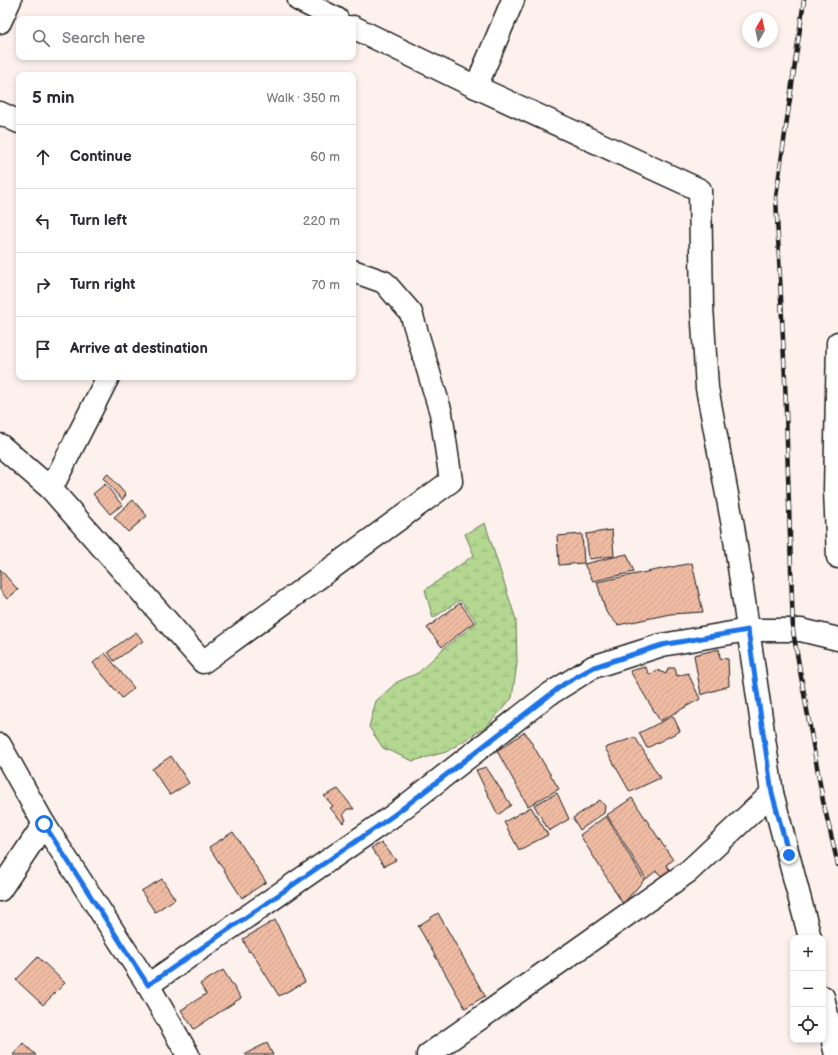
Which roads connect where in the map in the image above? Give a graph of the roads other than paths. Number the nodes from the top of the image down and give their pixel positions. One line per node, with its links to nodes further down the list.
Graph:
1 (10, 0): 5 (street)
2 (299, 0): 4 (street)
3 (513, 0): 7 (street)
4 (332, 16)
5 (0, 22)
6 (356, 28): 7 (street)
7 (476, 88): 17 (street)
8 (0, 113): 9 (street)
9 (16, 121)
10 (356, 272): 15 (street)
11 (838, 343): 13 (street)
12 (106, 380): 15 (street)
13 (837, 392): 16 (street)
14 (0, 445): 15 (street)
15 (51, 489)
16 (838, 557)
17 (748, 630): 18 (street); 20 (street); 24 (street)
18 (838, 639)
19 (0, 745): 21 (street)
20 (772, 793): 23 (street); 27 (street)
21 (44, 824): 22 (street); 24 (street)
22 (0, 890)
23 (809, 935)
24 (148, 985): 26 (street)
25 (825, 1007): 28 (street)
26 (188, 1055)
27 (428, 1055)
28 (836, 1055)

